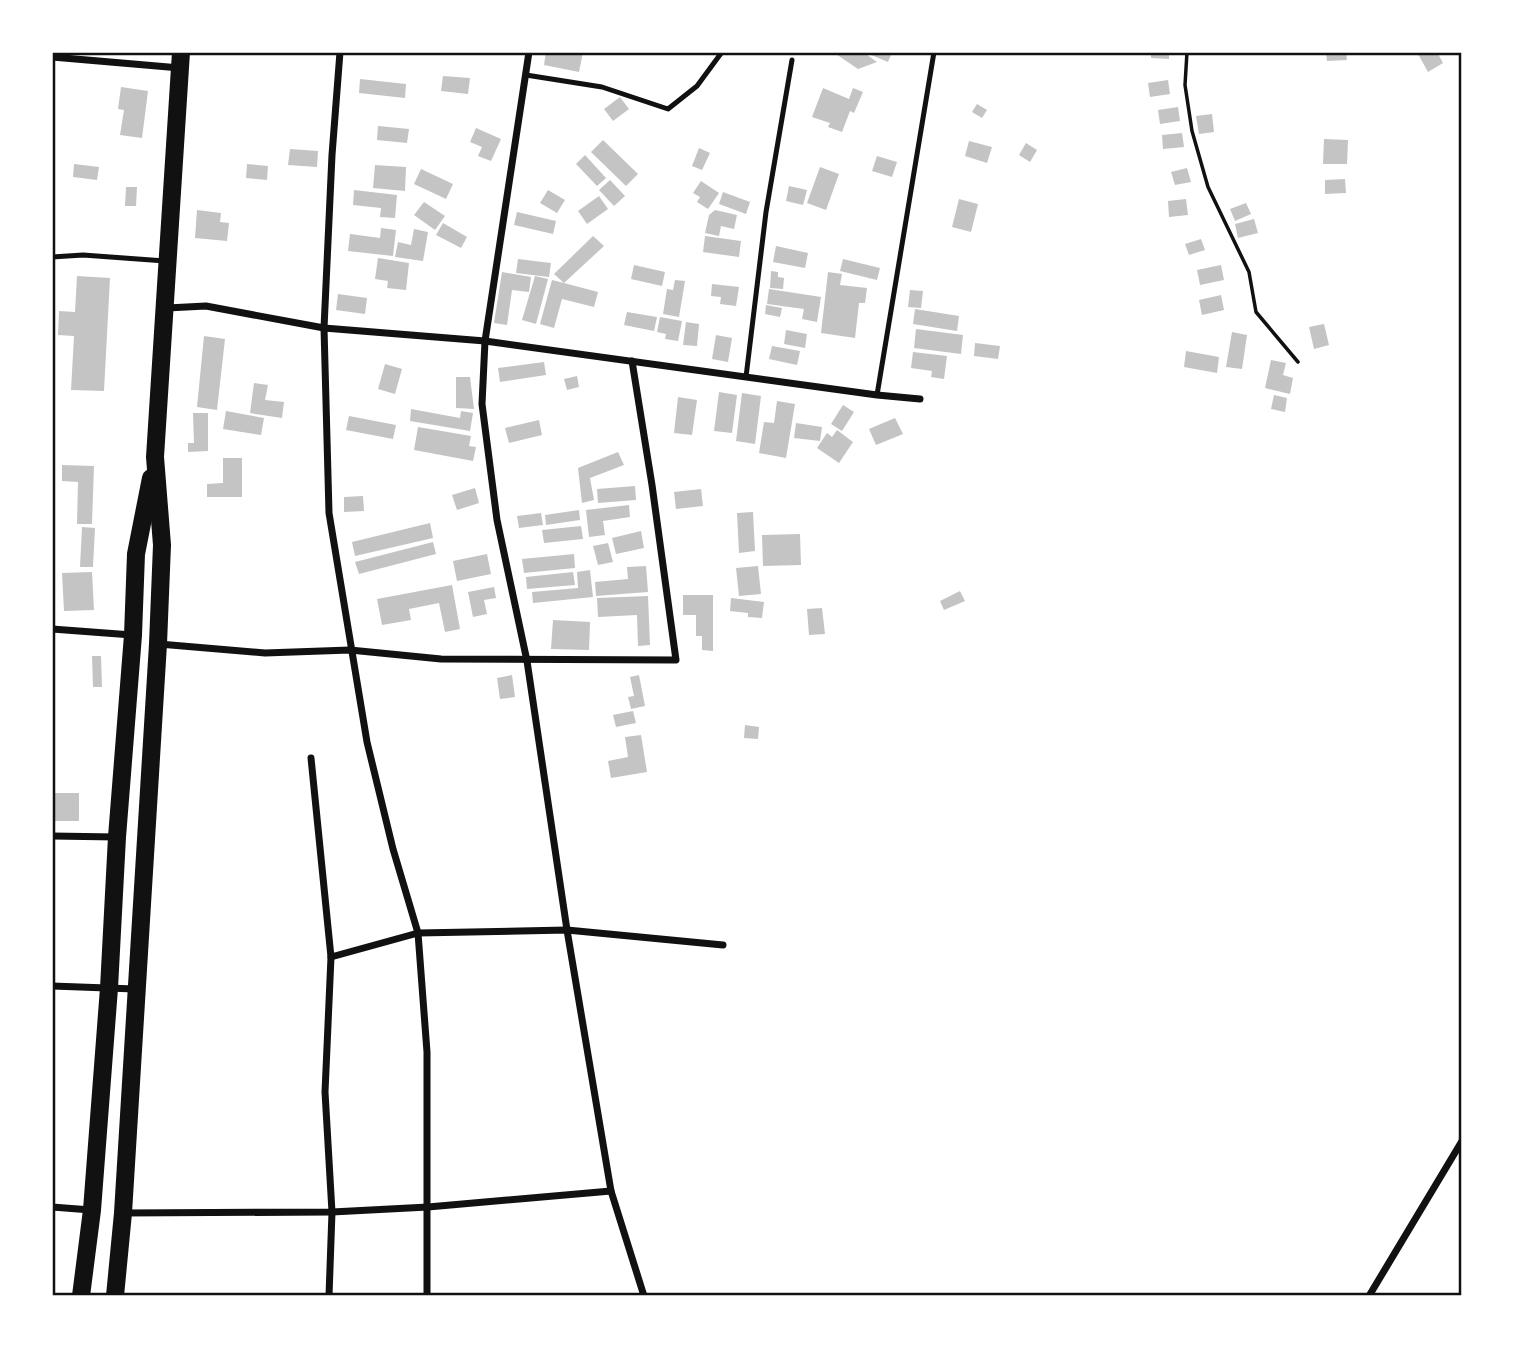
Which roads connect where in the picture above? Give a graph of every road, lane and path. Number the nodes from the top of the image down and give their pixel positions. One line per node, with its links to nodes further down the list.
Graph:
1 (340, 52): 13 (street)
2 (529, 52): 9 (street)
3 (722, 52): 9 (lane)
4 (934, 52): 18 (lane)
5 (1187, 52): 16 (path)
6 (52, 57): 7 (street)
7 (180, 60): 11 (highway)
8 (792, 60): 17 (lane)
9 (526, 75): 14 (street)
10 (52, 257): 11 (lane)
11 (168, 261): 12 (highway)
12 (166, 308): 13 (street); 20 (highway)
13 (324, 328): 14 (street); 24 (street)
14 (485, 341): 15 (street); 25 (street)
15 (632, 361): 17 (street); 25 (street)
16 (1298, 362)
17 (746, 377): 18 (street)
18 (877, 395): 19 (street)
19 (920, 399)
20 (155, 457): 22 (highway); 23 (highway)
21 (52, 629): 22 (street)
22 (133, 635): 28 (highway)
23 (158, 644): 24 (street); 35 (highway)
24 (350, 650): 25 (street); 30 (street)
25 (527, 661): 29 (street)
26 (311, 758): 32 (street)
27 (52, 836): 28 (street)
28 (117, 837): 34 (highway)
29 (568, 930): 30 (street); 31 (street); 37 (street)
30 (418, 933): 32 (street); 39 (street)
31 (723, 945)
32 (331, 957): 41 (street)
33 (52, 986): 34 (street)
34 (109, 988): 35 (street); 40 (highway)
35 (136, 989): 42 (highway)
36 (1461, 1141): 48 (street)
37 (611, 1191): 39 (street); 47 (street)
38 (52, 1207): 40 (street)
39 (428, 1207): 41 (street); 46 (street)
40 (92, 1210): 43 (highway)
41 (332, 1212): 42 (street); 45 (street)
42 (123, 1213): 44 (highway)
43 (81, 1296)
44 (115, 1296)
45 (329, 1296)
46 (427, 1296)
47 (644, 1296)
48 (1369, 1296)

